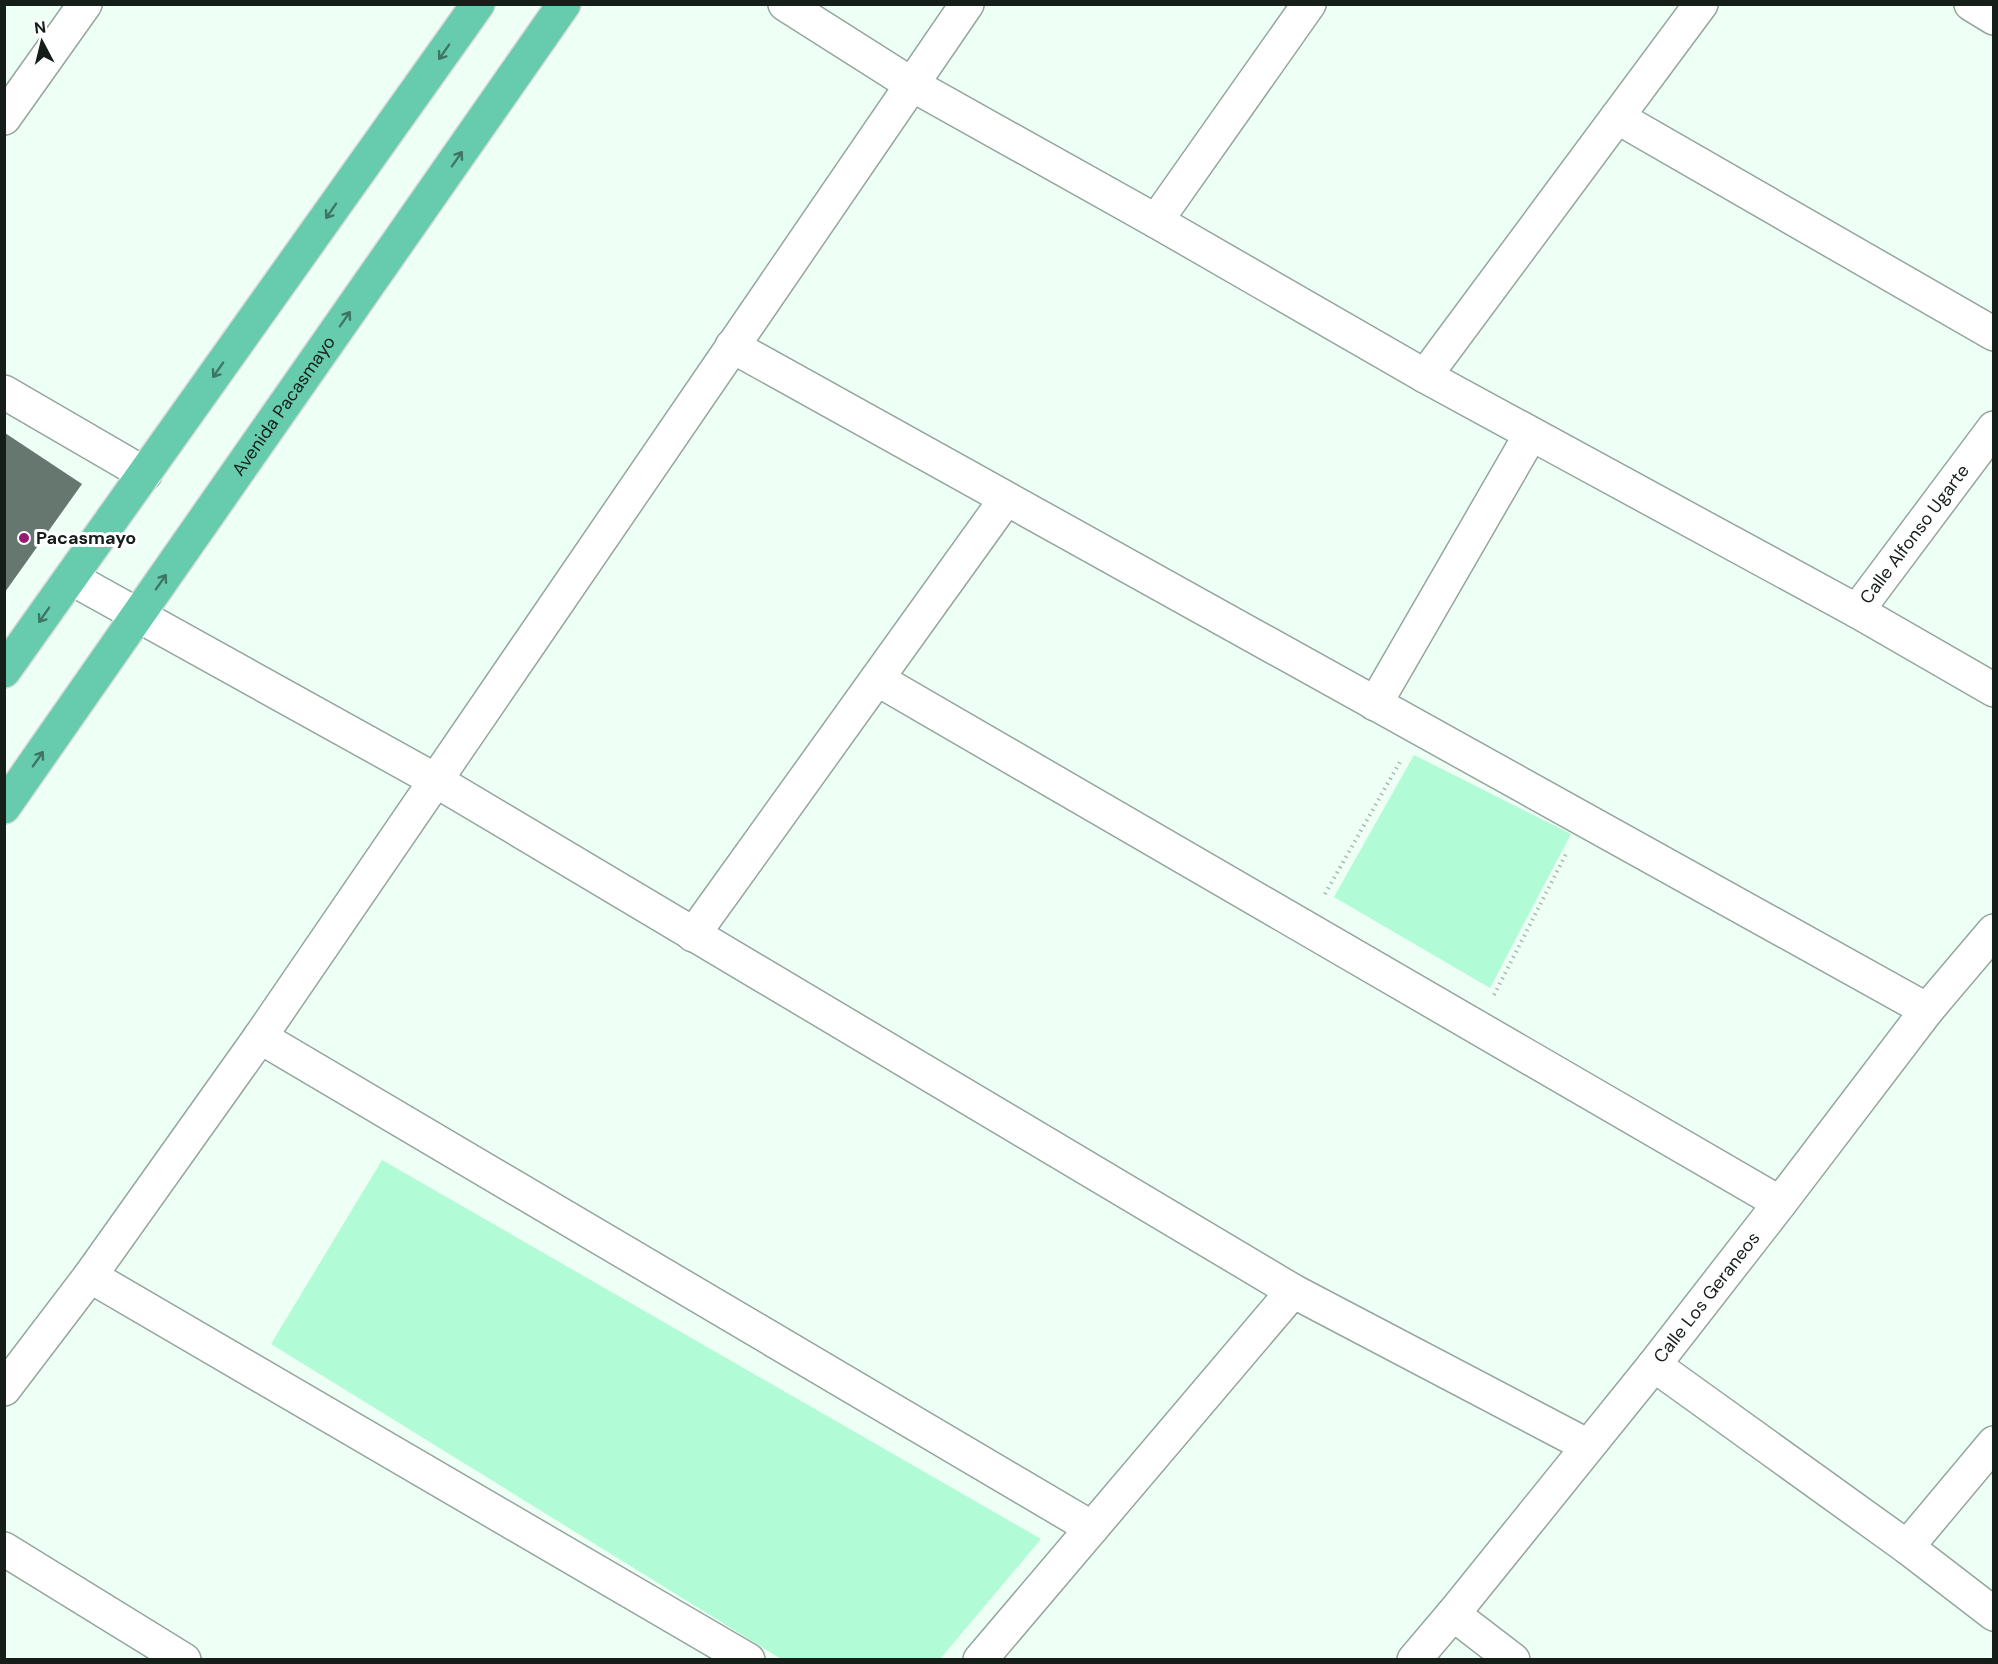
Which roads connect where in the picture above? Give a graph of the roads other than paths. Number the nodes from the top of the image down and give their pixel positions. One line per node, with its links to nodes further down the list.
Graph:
1 (85, 4): 12 (street)
2 (478, 4): 20 (main road, one-way to 20)
3 (564, 4): 24 (main road, Avenida Pacasmayo, one-way to 3)
4 (785, 4): 10 (street)
5 (967, 4): 10 (street)
6 (1309, 4): 13 (street)
7 (1701, 4): 11 (street)
8 (1971, 4): 9 (street)
9 (1994, 18)
10 (911, 84): 13 (street); 15 (street)
11 (1617, 117): 14 (street); 16 (street)
12 (4, 118)
13 (1156, 221): 16 (street)
14 (1994, 334)
15 (732, 346): 21 (street); 29 (street)
16 (1425, 376): 19 (street)
17 (4, 392): 20 (street)
18 (1994, 428): 23 (street, Calle Alfonso Ugarte)
19 (1531, 434): 23 (street); 28 (street)
20 (145, 474): 22 (main road)
21 (1006, 499): 26 (street); 28 (street)
22 (71, 578): 24 (street); 25 (main road, one-way to 25)
23 (1857, 611): 27 (street)
24 (138, 615): 29 (street); 30 (main road, Avenida Pacasmayo, one-way to 24)
25 (4, 671)
26 (877, 679): 32 (street); 35 (street)
27 (1994, 690)
28 (1375, 704): 33 (street)
29 (435, 780): 32 (street); 34 (street)
30 (4, 807)
31 (1994, 931): 33 (street, Calle Los Geraneos)
32 (693, 935): 37 (street)
33 (1927, 1010): 35 (street, Calle Los Geraneos)
34 (260, 1037): 36 (street); 42 (street)
35 (1780, 1203): 38 (street, Calle Los Geraneos)
36 (90, 1276): 39 (street); 48 (street)
37 (1293, 1291): 41 (street); 42 (street)
38 (1654, 1365): 41 (street, Calle Los Geraneos); 43 (street)
39 (4, 1389)
40 (1994, 1443): 43 (street)
41 (1588, 1446): 45 (street, Calle Los Geraneos)
42 (1092, 1528): 49 (street)
43 (1907, 1547): 46 (street)
44 (4, 1548): 47 (street)
45 (1453, 1614): 50 (street, Calle Los Geraneos); 51 (street)
46 (1994, 1614)
47 (184, 1659)
48 (748, 1659)
49 (980, 1659)
50 (1414, 1659)
51 (1513, 1659)

